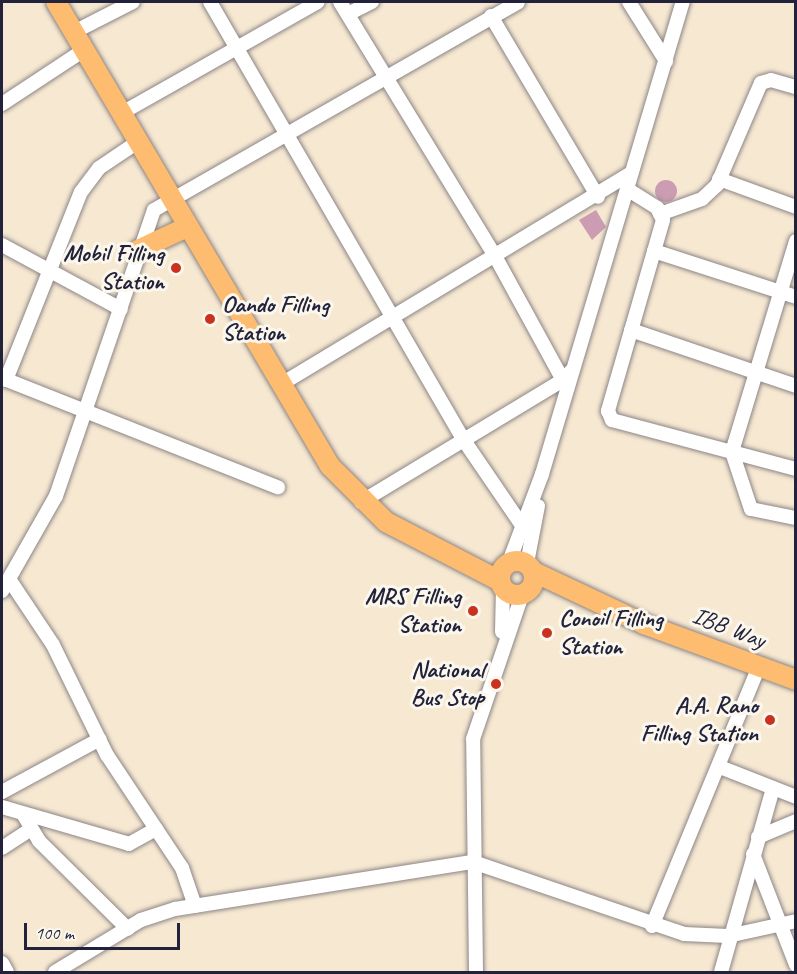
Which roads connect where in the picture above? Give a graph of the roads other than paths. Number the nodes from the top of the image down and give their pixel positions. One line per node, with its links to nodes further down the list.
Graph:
1 (56, 2): 12 (highway, IBB Way)
2 (133, 2): 12 (street)
3 (210, 2): 13 (street)
4 (318, 2): 13 (street)
5 (340, 2): 10 (street)
6 (372, 2): 10 (street)
7 (518, 2): 11 (street)
8 (629, 2): 15 (street)
9 (683, 2): 15 (street)
10 (348, 14): 16 (street)
11 (491, 16): 16 (street); 26 (street)
12 (74, 32): 14 (highway, IBB Way)
13 (237, 48): 19 (street); 20 (street)
14 (84, 50): 18 (street); 19 (highway, IBB Way)
15 (666, 61): 22 (street)
16 (387, 74): 20 (street); 34 (street)
17 (795, 87): 23 (street)
18 (2, 104)
19 (120, 114): 21 (highway, IBB Way)
20 (286, 131): 25 (street); 39 (street)
21 (136, 143): 25 (highway, IBB Way); 35 (street)
22 (631, 173): 24 (street); 26 (street)
23 (719, 179): 27 (street); 28 (street)
24 (627, 189): 28 (street); 42 (street)
25 (168, 197): 29 (highway, IBB Way); 32 (street)
26 (598, 197): 34 (street)
27 (795, 207)
28 (660, 214): 33 (street)
29 (187, 227): 32 (highway); 44 (highway, IBB Way)
30 (795, 241): 36 (street)
31 (2, 245): 35 (street)
32 (138, 250): 38 (street)
33 (654, 251): 36 (street); 40 (street)
34 (495, 256): 39 (street); 42 (street)
35 (49, 270): 38 (street); 43 (street)
36 (780, 292): 37 (street); 41 (street)
37 (795, 297)
38 (121, 309): 46 (street)
39 (392, 318): 44 (street); 47 (street)
40 (631, 330): 41 (street); 48 (street)
41 (756, 374): 45 (street); 48 (street)
42 (567, 376): 47 (street); 50 (street)
43 (7, 384): 46 (street)
44 (280, 385): 52 (highway, IBB Way)
45 (795, 386)
46 (85, 415): 51 (street); 56 (street)
47 (464, 440): 52 (street); 54 (street)
48 (732, 452): 49 (street); 53 (street)
49 (795, 469)
50 (542, 474): 54 (street); 55 (street)
51 (278, 487)
52 (361, 502): 55 (highway, IBB Way)
53 (795, 518)
54 (523, 527): 55 (street)
55 (516, 577): 58 (street); 58 (street); 59 (highway, IBB Way)
56 (9, 579): 57 (street); 61 (street)
57 (2, 591)
58 (502, 644): 74 (street)
59 (759, 667): 60 (highway, IBB Way); 62 (street)
60 (795, 680)
61 (100, 739): 64 (street); 70 (street)
62 (720, 767): 63 (street); 77 (street)
63 (773, 788): 65 (street); 71 (street)
64 (2, 792)
65 (795, 797)
66 (2, 807): 67 (street)
67 (23, 814): 69 (street); 70 (street)
68 (795, 821): 71 (street)
69 (31, 829): 72 (street); 78 (street)
70 (156, 829): 75 (street)
71 (758, 837): 73 (street)
72 (2, 848)
73 (753, 854): 76 (street); 79 (street)
74 (473, 862): 75 (street); 77 (street); 85 (street)
75 (195, 906): 78 (street)
76 (789, 924): 79 (street); 81 (street)
77 (652, 926): 79 (street)
78 (128, 928): 82 (street)
79 (728, 936): 86 (street)
80 (2, 963): 83 (street)
81 (795, 965)
82 (70, 969): 84 (street)
83 (7, 972)
84 (55, 972)
85 (476, 972)
86 (721, 972)

